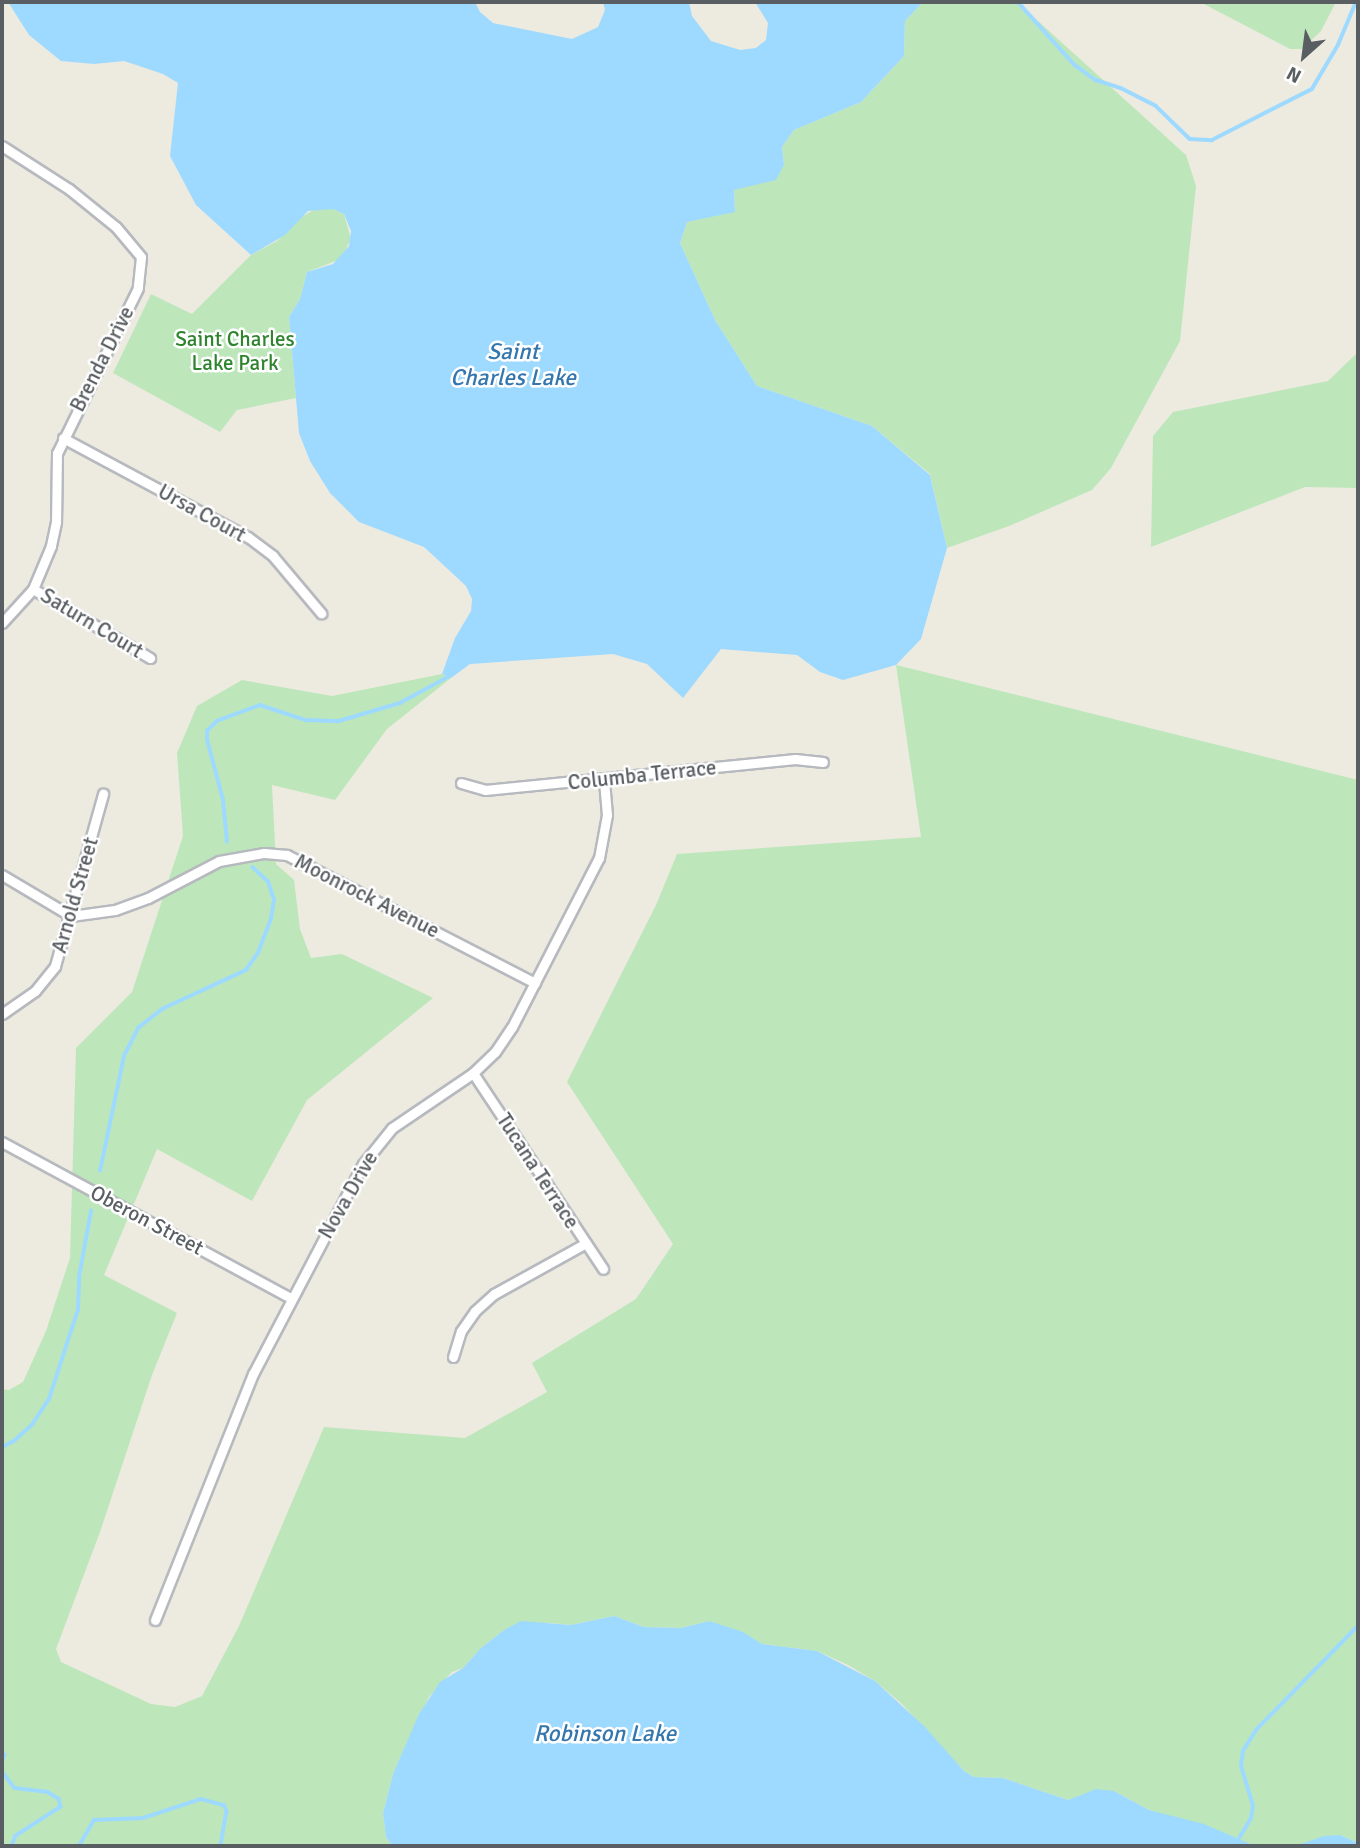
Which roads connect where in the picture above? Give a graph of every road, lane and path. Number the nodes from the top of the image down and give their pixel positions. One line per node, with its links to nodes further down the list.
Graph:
1 (2, 146): 2 (street, Brenda Drive)
2 (63, 438): 3 (street, Brenda Drive); 4 (street, Ursa Court)
3 (33, 589): 5 (street, Brenda Drive); 6 (street, Saturn Court)
4 (321, 613)
5 (2, 622)
6 (150, 658)
7 (823, 762): 8 (street, Columba Terrace)
8 (604, 779): 9 (street, Columba Terrace); 13 (street, Nova Drive)
9 (461, 783)
10 (103, 794): 12 (street, Arnold Street)
11 (2, 876): 12 (street)
12 (71, 916): 13 (street, Moonrock Avenue); 14 (street, Arnold Street)
13 (535, 983): 15 (street, Nova Drive)
14 (2, 1014)
15 (474, 1073): 17 (street, Tucana Terrace); 19 (street, Nova Drive)
16 (2, 1142): 19 (street, Oberon Street)
17 (586, 1243): 18 (street, Tucana Terrace); 20 (street)
18 (603, 1269)
19 (291, 1298): 21 (street, Nova Drive)
20 (453, 1357)
21 (155, 1620)

